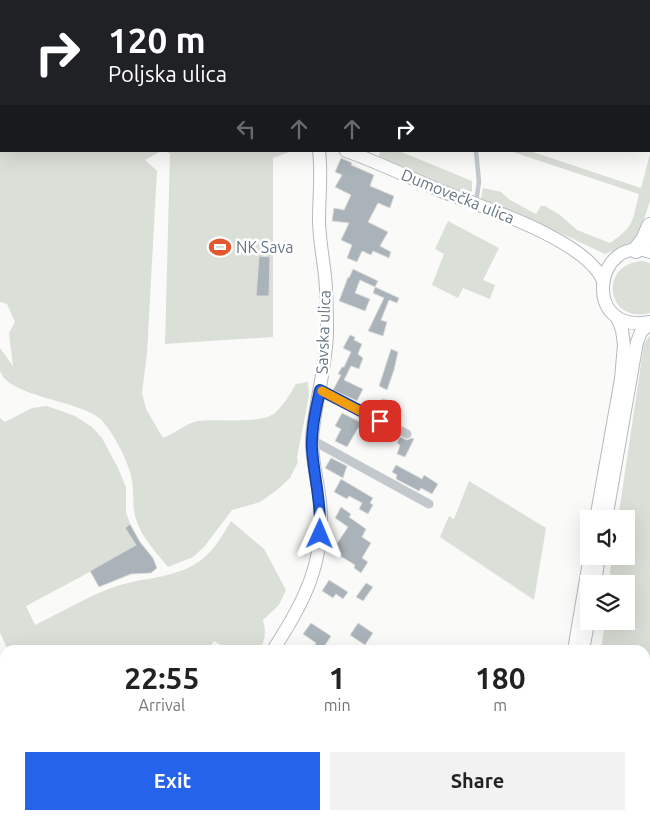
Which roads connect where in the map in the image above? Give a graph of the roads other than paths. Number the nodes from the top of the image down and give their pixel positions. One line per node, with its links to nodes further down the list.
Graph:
1 (318, 152): 12 (street, Savska ulica)
2 (348, 152): 4 (street, Dumovečka ulica)
3 (476, 152): 4 (lane)
4 (475, 204): 6 (street, Dumovečka ulica)
5 (650, 226): 7 (highway)
6 (568, 247): 8 (street, Dumovečka ulica); 9 (street, Dumovečka ulica)
7 (643, 251): 8 (street)
8 (615, 259): 9 (street)
9 (603, 280): 10 (street)
10 (617, 317): 11 (street); 16 (street)
11 (650, 323): 17 (street)
12 (320, 390): 13 (street); 14 (street, Savska ulica)
13 (407, 434)
14 (312, 440): 15 (street); 20 (street, Savska ulica)
15 (429, 504)
16 (598, 510)
17 (608, 510)
18 (588, 565): 21 (street)
19 (587, 630): 22 (street)
20 (276, 645)
21 (575, 645)
22 (584, 645)

